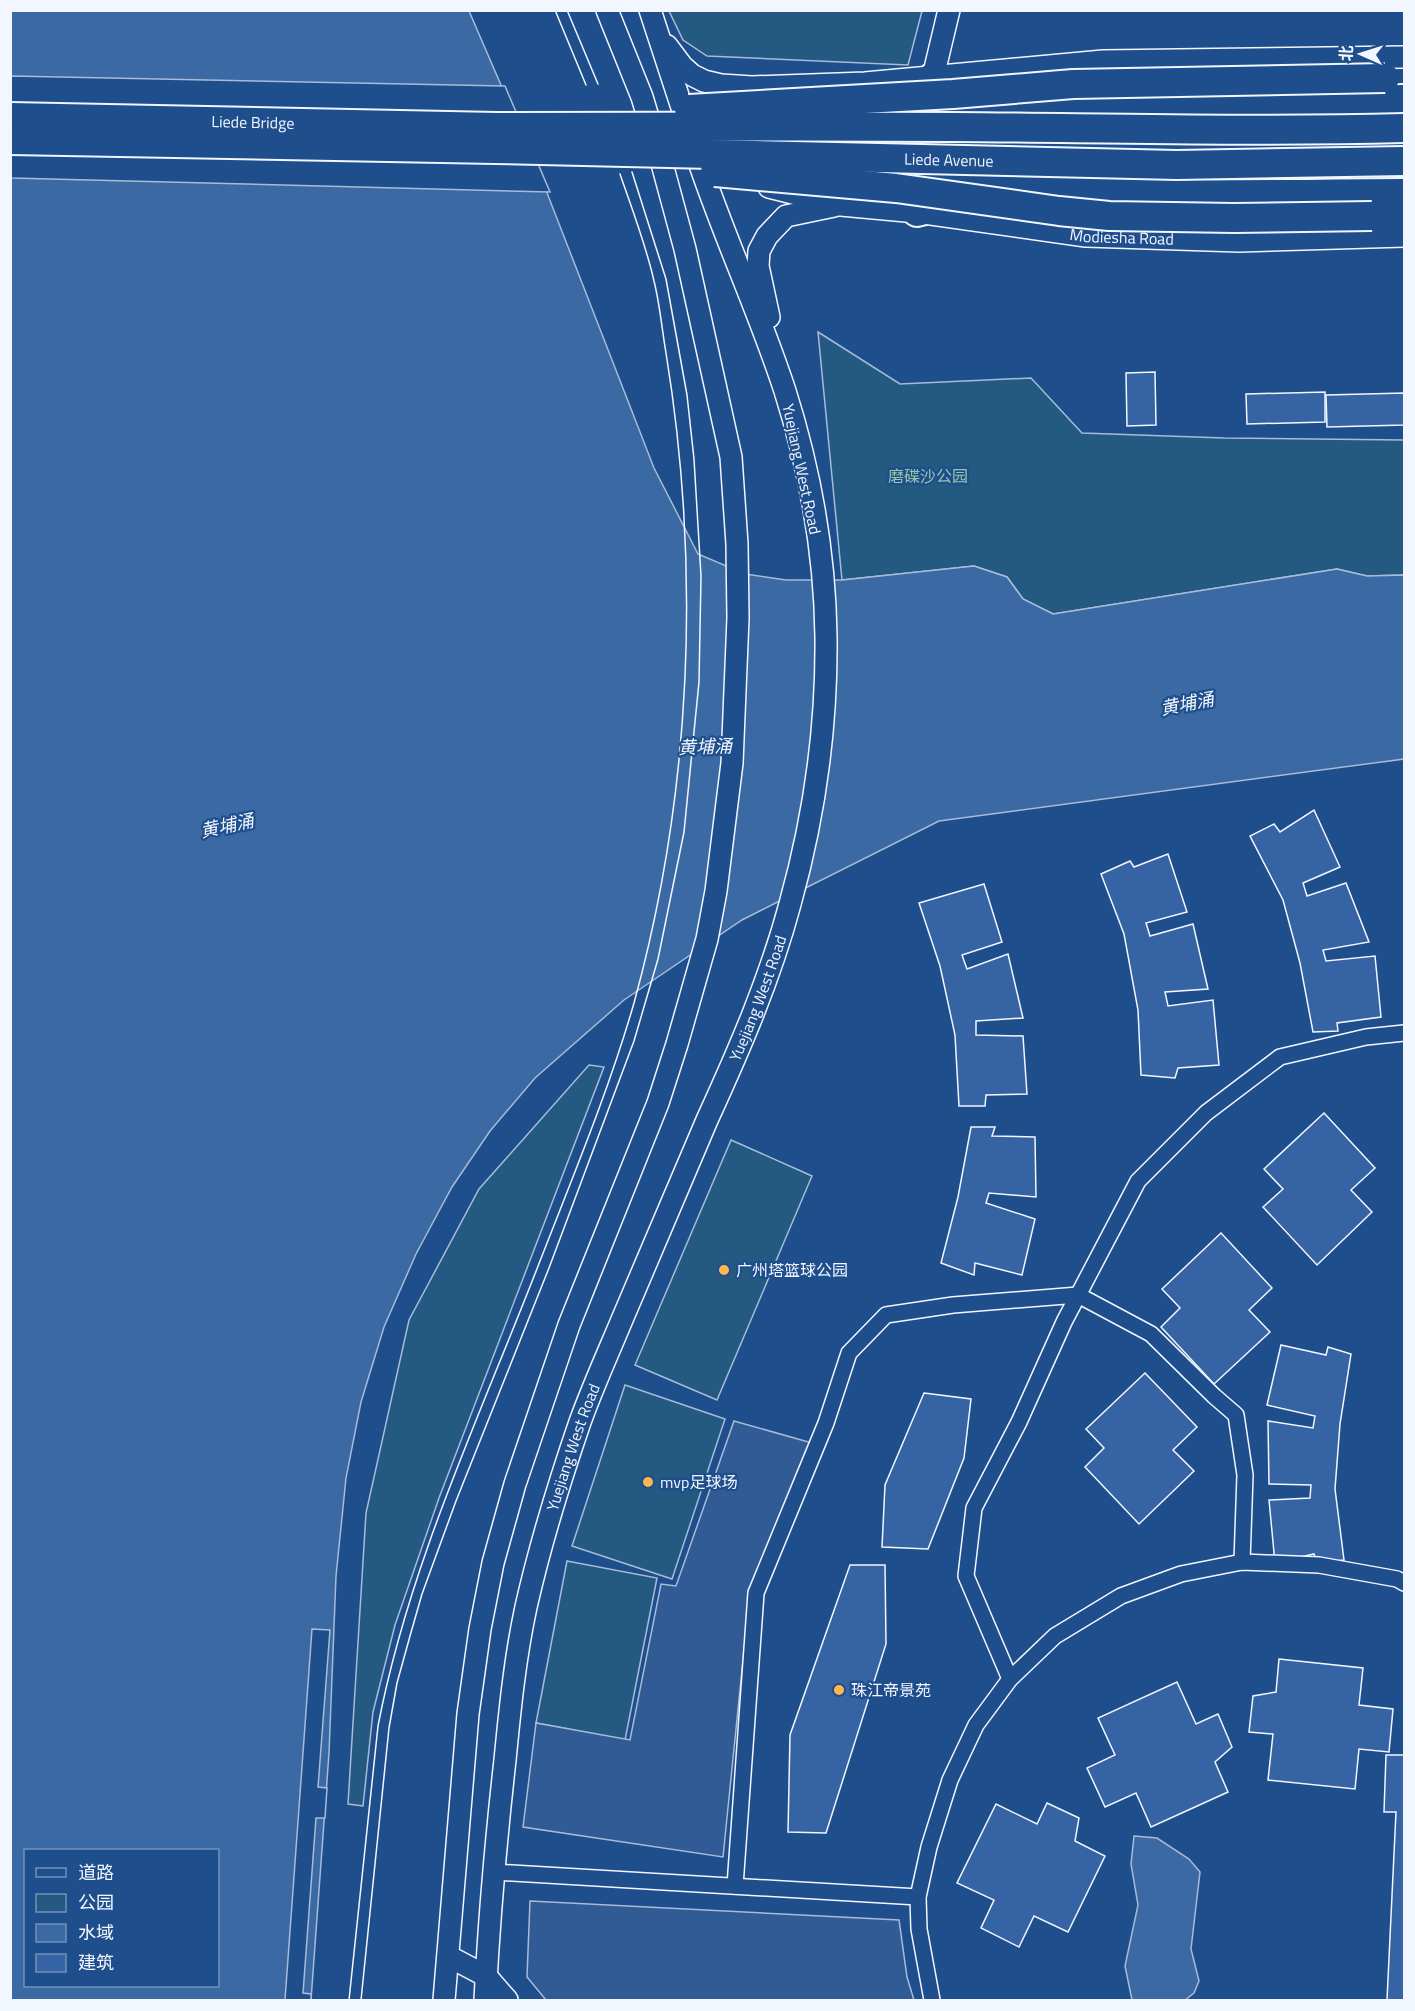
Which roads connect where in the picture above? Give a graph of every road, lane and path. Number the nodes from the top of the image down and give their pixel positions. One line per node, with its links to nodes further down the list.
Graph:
1 (607, 10): 10 (main road)
2 (650, 10): 4 (main road, Yuejiang West Road)
3 (949, 10): 6 (main road)
4 (660, 36): 8 (main road); 9 (main road, Yuejiang West Road)
5 (1404, 57): 6 (main road)
6 (933, 76): 8 (main road); 12 (highway)
7 (1395, 78): 15 (highway, bridge)
8 (847, 83): 9 (main road); 22 (main road)
9 (679, 97): 10 (main road); 19 (main road, Yuejiang West Road)
10 (642, 98): 17 (main road)
11 (1404, 99): 12 (highway)
12 (1060, 106): 20 (highway)
13 (10, 117): 15 (highway, Liede Bridge)
14 (1404, 128): 15 (highway, Liede Avenue, bridge)
15 (496, 138): 16 (highway, Liede Bridge); 18 (highway, Liede Avenue, bridge); 24 (highway, bridge)
16 (10, 140)
17 (661, 160): 19 (main road); 35 (main road)
18 (1404, 161)
19 (702, 170): 22 (main road); 26 (main road, Yuejiang West Road)
20 (1023, 185): 21 (highway); 23 (highway)
21 (1404, 193)
22 (841, 205): 23 (main road, Modiesha Road); 26 (main road)
23 (917, 212): 25 (main road, Modiesha Road)
24 (1404, 215)
25 (1404, 236)
26 (774, 360): 32 (main road, Yuejiang West Road)
27 (1404, 1033): 28 (street)
28 (1078, 1295): 29 (street); 31 (street); 33 (street)
29 (1242, 1562): 30 (street); 31 (street)
30 (1404, 1583)
31 (1010, 1679): 34 (street)
32 (494, 1872): 33 (street); 36 (main road, Yuejiang West Road)
33 (735, 1886): 34 (street)
34 (918, 1897): 40 (street)
35 (448, 1956): 36 (main road); 37 (main road); 38 (main road)
36 (486, 1976): 38 (main road, Yuejiang West Road); 39 (main road)
37 (444, 2001)
38 (484, 2001)
39 (507, 2001)
40 (932, 2001)

